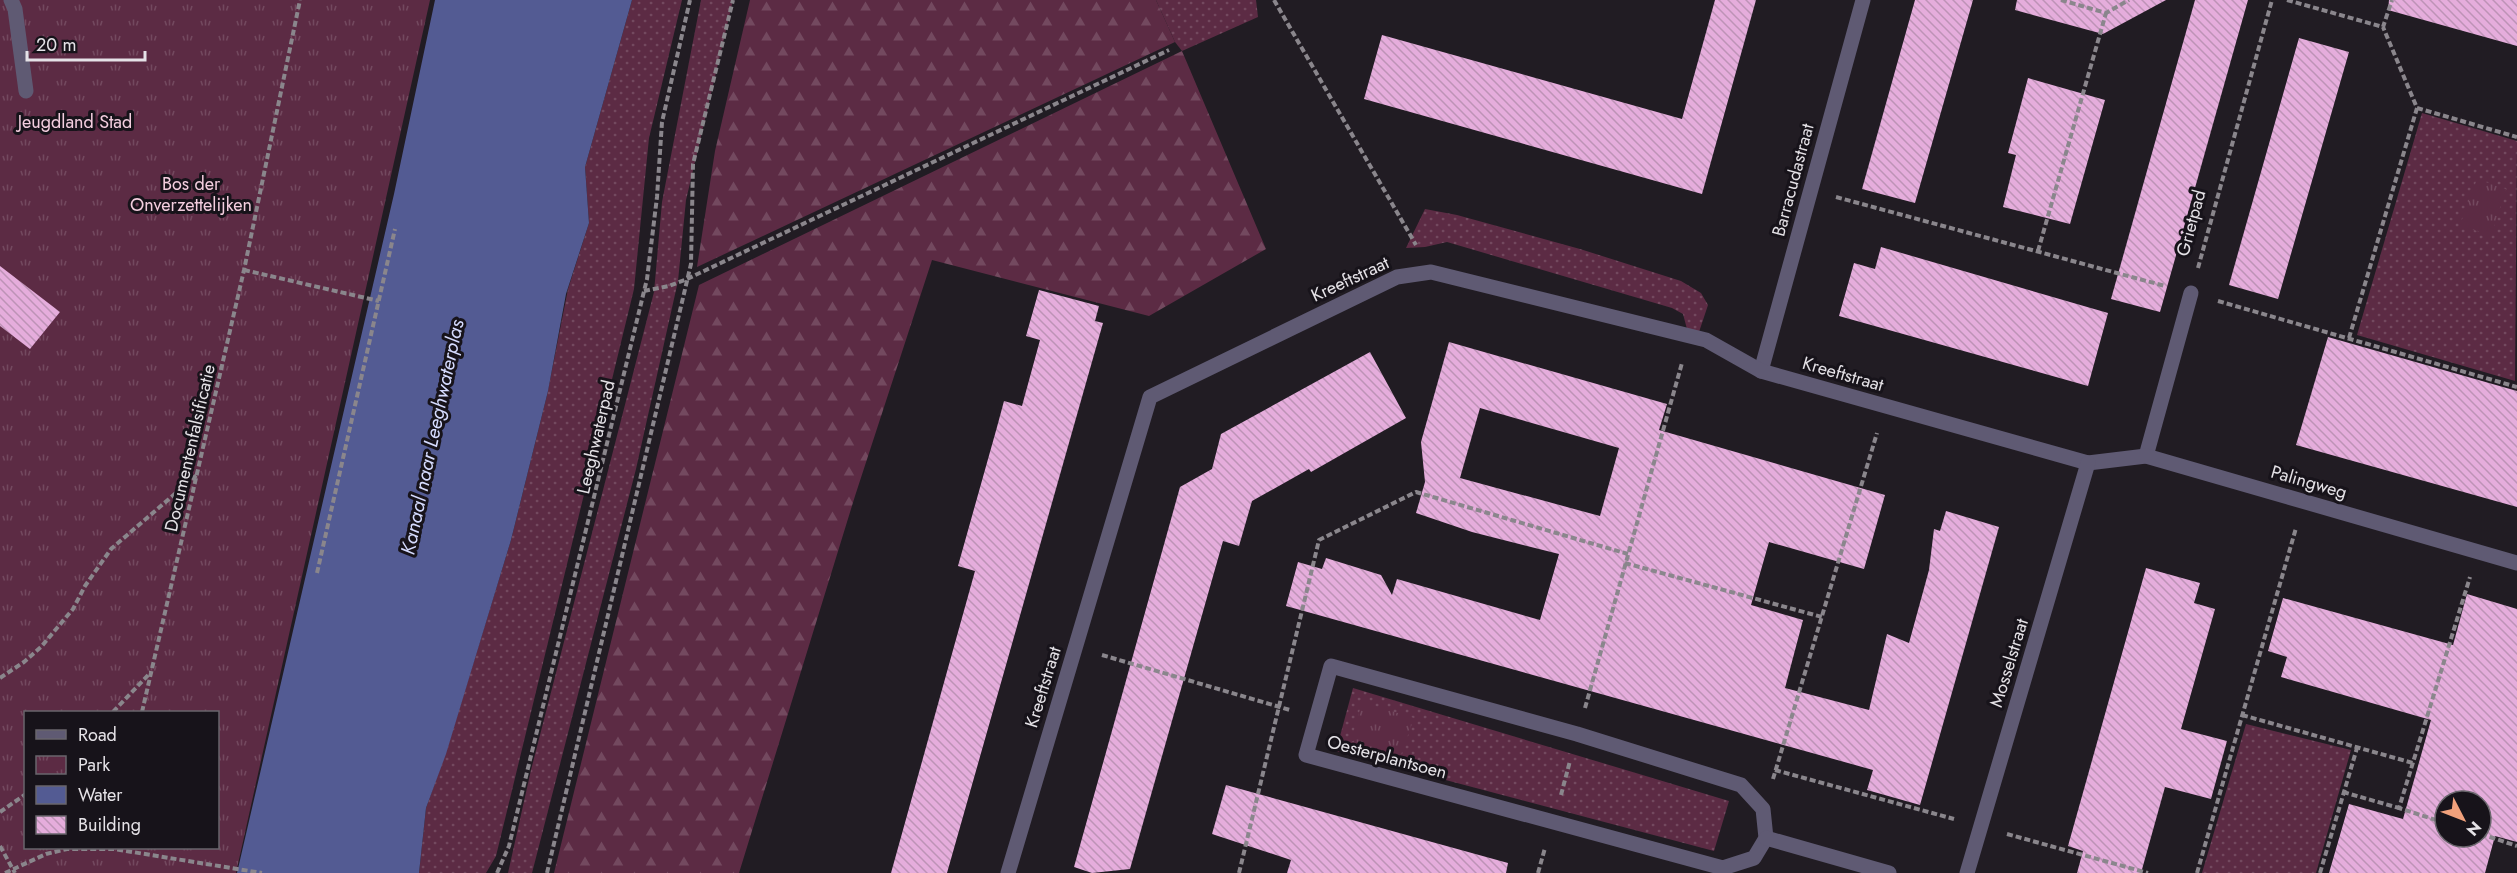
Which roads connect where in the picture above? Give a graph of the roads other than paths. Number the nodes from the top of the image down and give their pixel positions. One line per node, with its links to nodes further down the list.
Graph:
1 (11, 0): 3 (street)
2 (1863, 0): 5 (street, Barracudastraat)
3 (26, 92)
4 (2191, 293): 6 (street)
5 (1761, 371): 7 (street, Kreeftstraat); 10 (street, Kreeftstraat)
6 (2146, 456): 7 (street, Palingweg); 8 (street, Palingweg)
7 (2088, 463): 12 (street, Mosselstraat)
8 (2517, 563)
9 (1766, 838): 9 (street, Oesterplantsoen); 11 (street)
10 (1008, 873)
11 (1889, 873)
12 (1967, 873)

